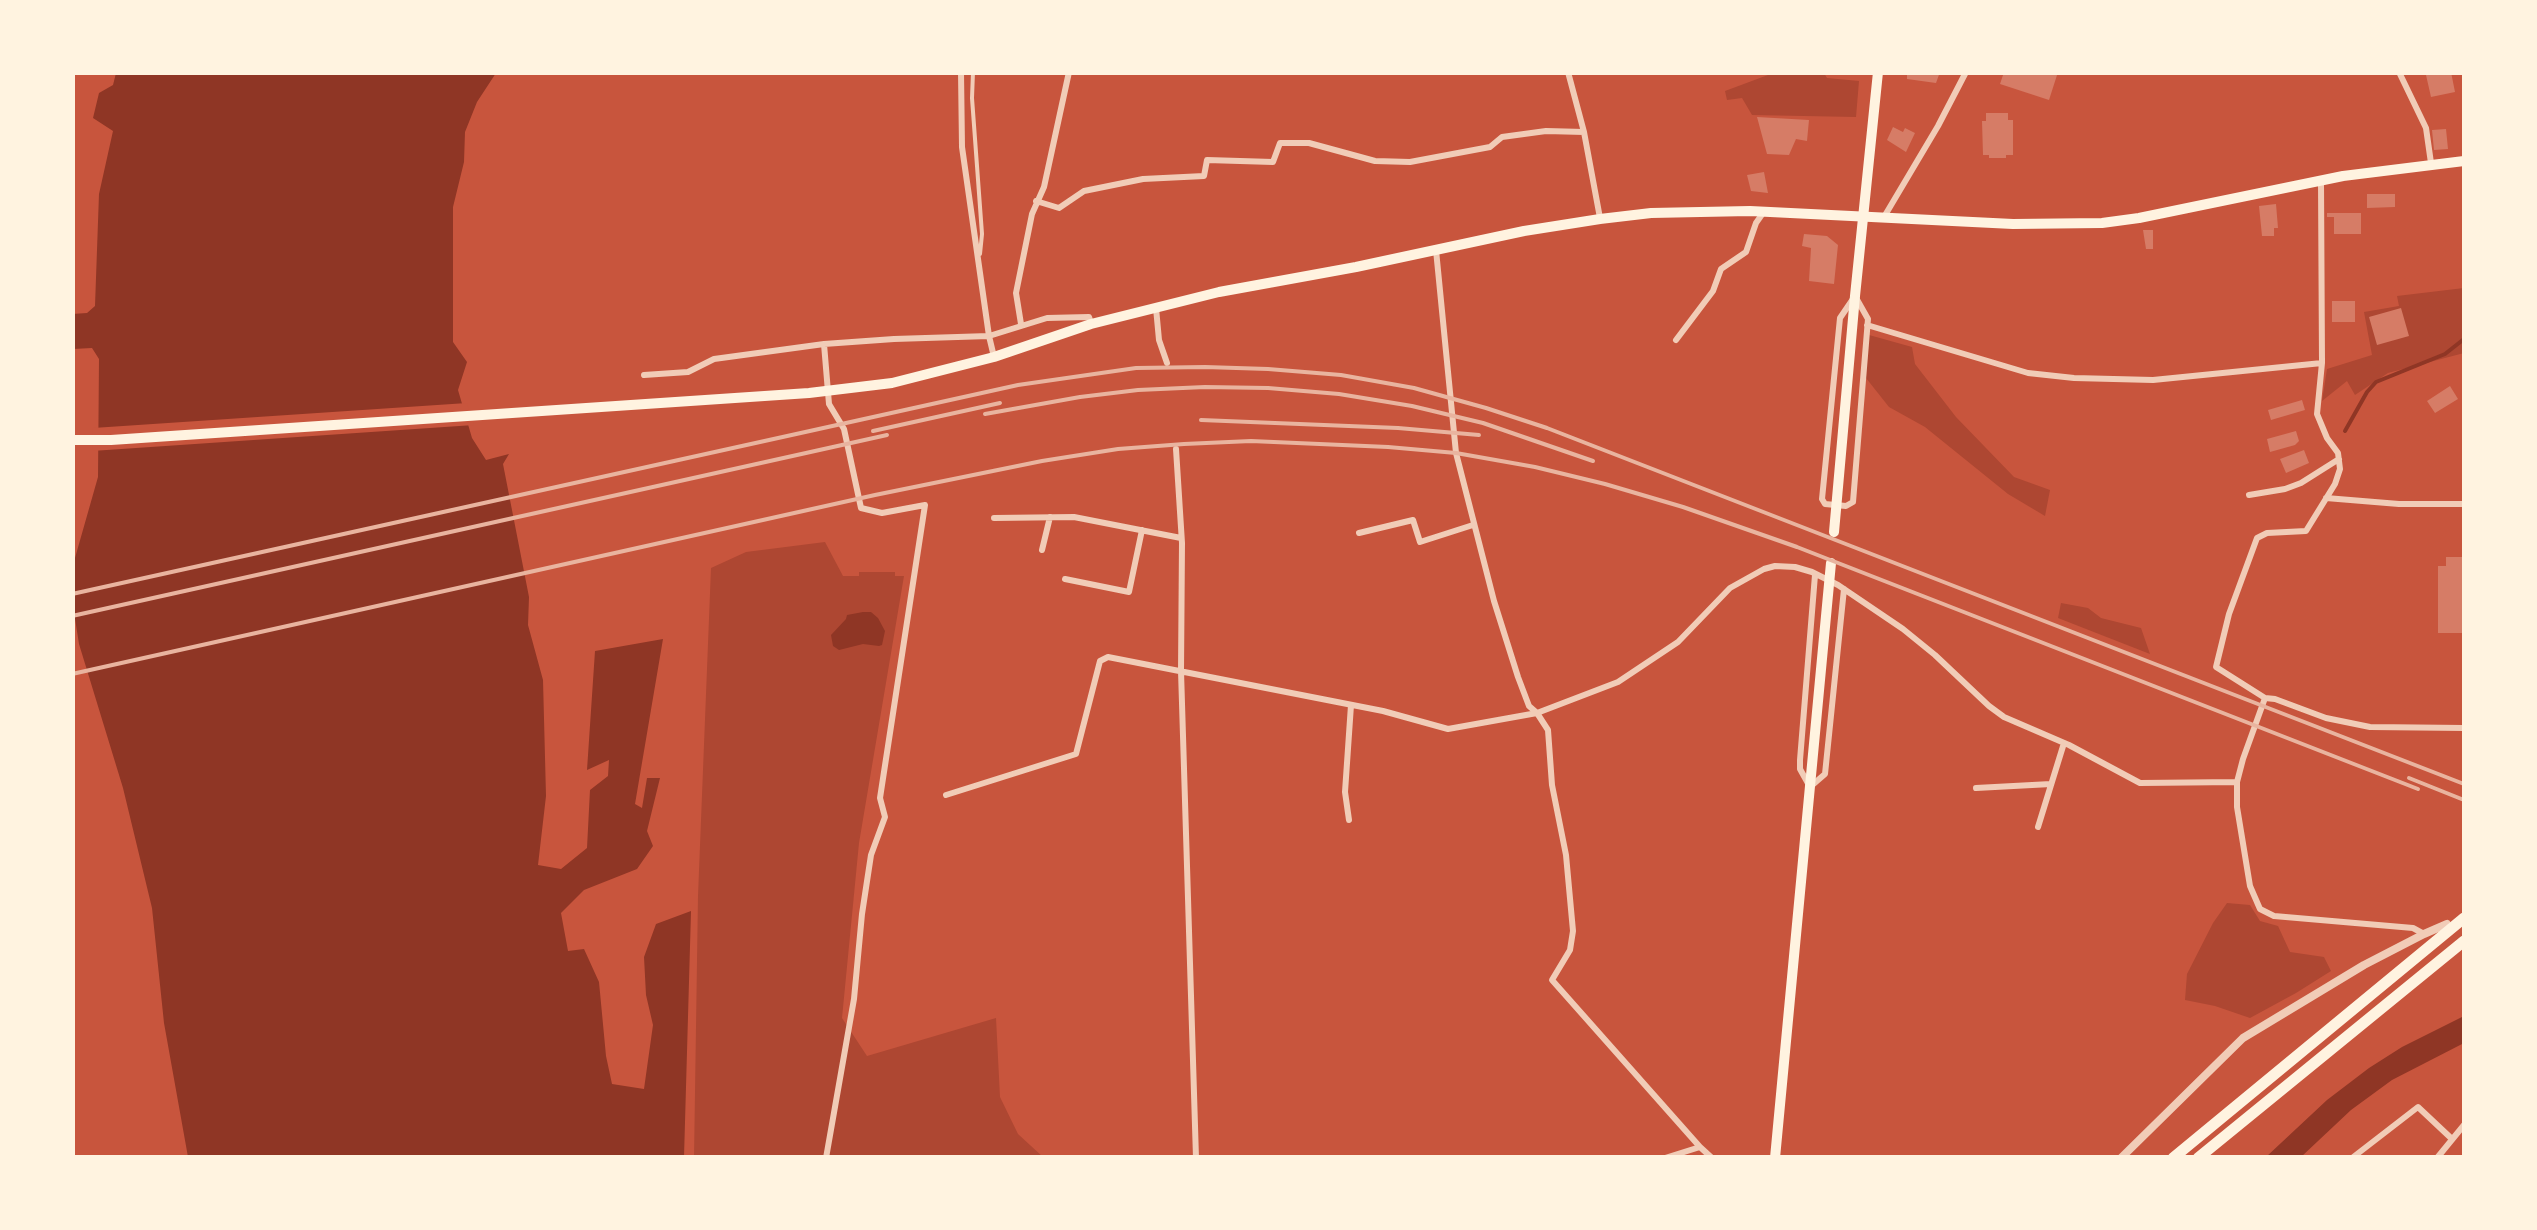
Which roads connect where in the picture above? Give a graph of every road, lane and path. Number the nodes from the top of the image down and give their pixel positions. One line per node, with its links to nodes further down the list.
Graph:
1 (961, 72): 18 (street)
2 (973, 72): 18 (lane)
3 (1069, 72): 12 (street)
4 (1568, 72): 8 (street)
5 (1878, 72): 15 (main road)
6 (1966, 72): 16 (street)
7 (2399, 72): 10 (street)
8 (1584, 132): 12 (street); 14 (street)
9 (2464, 161): 10 (main road)
10 (2432, 164): 11 (main road)
11 (2321, 181): 16 (main road); 29 (street)
12 (1036, 201): 21 (street)
13 (1764, 212): 14 (main road); 15 (main road); 25 (street)
14 (1600, 218): 17 (main road)
15 (1864, 218): 16 (main road); 19 (main road)
16 (1884, 218)
17 (1436, 250): 20 (main road); 39 (street)
18 (979, 264): 24 (street)
19 (1855, 296): 23 (street); 23 (street); 41 (main road)
20 (1156, 307): 22 (main road); 28 (street)
21 (1021, 324): 22 (street); 24 (street)
22 (1091, 324): 27 (main road)
23 (1867, 324): 29 (street)
24 (988, 336): 26 (street); 27 (street)
25 (1676, 340)
26 (824, 344): 30 (street); 69 (street)
27 (994, 358): 31 (main road)
28 (1167, 363)
29 (2322, 364): 33 (street)
30 (644, 375)
31 (72, 440)
32 (1176, 449): 43 (street)
33 (2339, 459): 34 (street); 35 (street)
34 (2249, 496)
35 (2326, 498): 36 (street); 50 (street)
36 (2464, 504)
37 (1050, 517): 38 (street); 40 (street); 44 (street)
38 (994, 518)
39 (1473, 525): 42 (street); 52 (street)
40 (1142, 530): 43 (street); 47 (street)
41 (1834, 532)
42 (1360, 533)
43 (1182, 538): 49 (street)
44 (1042, 550)
45 (1831, 563): 57 (main road)
46 (1817, 576): 48 (street); 52 (street); 57 (street)
47 (1065, 579)
48 (1841, 586): 54 (street); 57 (street)
49 (1182, 670): 51 (street); 59 (street); 70 (street)
50 (2265, 698): 53 (street); 55 (street)
51 (1351, 705): 52 (street); 60 (street)
52 (1537, 713): 68 (street)
53 (2464, 728)
54 (2064, 743): 55 (street); 56 (street)
55 (2238, 782): 64 (street)
56 (2052, 784): 58 (street); 61 (street)
57 (1810, 788): 73 (main road)
58 (1976, 788)
59 (946, 795)
60 (1349, 820)
61 (2038, 826)
62 (2464, 918): 75 (highway)
63 (2447, 924): 64 (street)
64 (2424, 934): 74 (street)
65 (2464, 941): 76 (highway)
66 (2464, 1125): 67 (street)
67 (2452, 1139): 77 (street); 78 (street)
68 (1700, 1146): 71 (street); 72 (street)
69 (826, 1158)
70 (1196, 1158)
71 (1665, 1158)
72 (1712, 1158)
73 (1774, 1158)
74 (2121, 1158)
75 (2173, 1158)
76 (2198, 1158)
77 (2352, 1158)
78 (2437, 1158)

